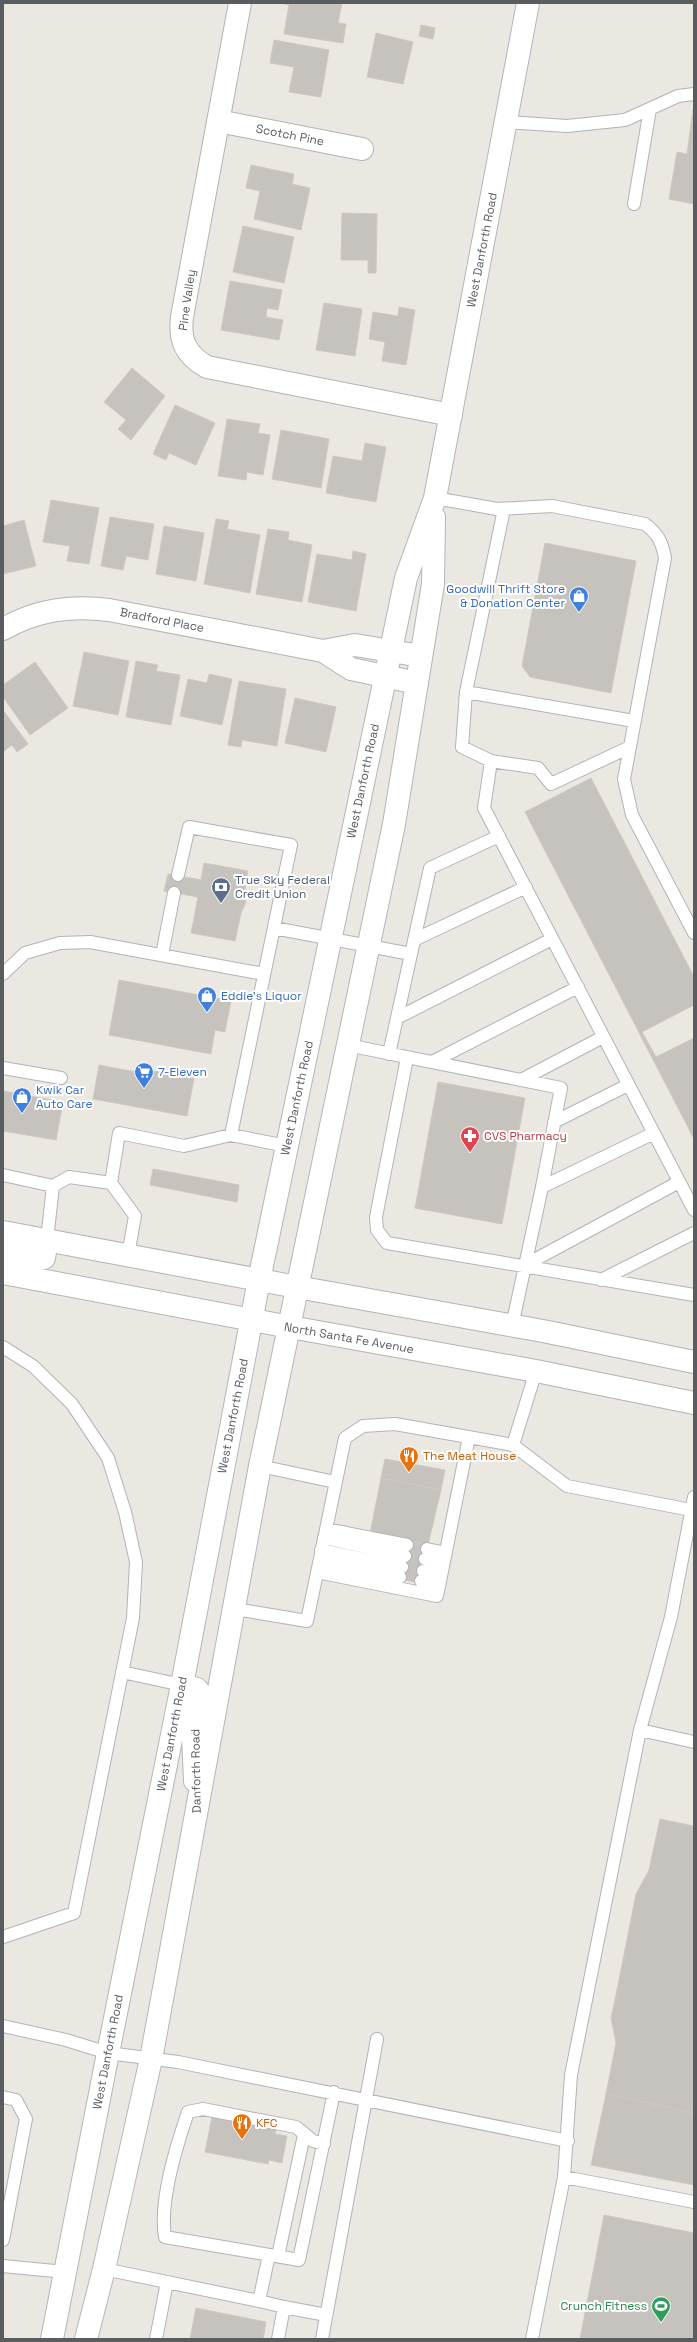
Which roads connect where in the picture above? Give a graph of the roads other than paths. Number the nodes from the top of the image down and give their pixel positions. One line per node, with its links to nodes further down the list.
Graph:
1 (240, 3): 5 (main road, Pine Valley)
2 (528, 3): 6 (main road, West Danforth Road)
3 (694, 94): 4 (lane)
4 (650, 109): 6 (lane); 8 (lane)
5 (218, 121): 7 (main road, Scotch Pine); 9 (main road, Pine Valley)
6 (506, 122): 9 (main road, West Danforth Road)
7 (362, 149)
8 (634, 204)
9 (451, 414): 10 (main road, West Danforth Road)
10 (435, 498): 11 (lane); 13 (main road, West Danforth Road); 15 (main road, West Danforth Road)
11 (504, 509): 18 (lane); 19 (lane)
12 (3, 629): 14 (main road, Bradford Place)
13 (390, 651): 14 (main road, Bradford Place); 15 (main road, Bradford Place); 16 (main road, West Danforth Road)
14 (323, 652): 16 (main road, Bradford Place)
15 (421, 656): 17 (main road, West Danforth Road)
16 (385, 677): 17 (main road, Bradford Place); 28 (main road, West Danforth Road)
17 (417, 683): 31 (main road, West Danforth Road)
18 (466, 692): 19 (lane); 21 (lane)
19 (634, 721): 20 (lane)
20 (630, 747): 21 (lane); 27 (lane)
21 (491, 761): 22 (lane)
22 (499, 836): 24 (lane); 30 (lane)
23 (178, 875): 26 (lane)
24 (526, 887): 29 (lane); 30 (lane)
25 (174, 893): 33 (lane)
26 (274, 928): 28 (lane); 35 (lane)
27 (694, 933)
28 (330, 938): 31 (lane); 50 (main road, West Danforth Road)
29 (552, 939): 36 (lane); 37 (lane)
30 (414, 940): 32 (lane)
31 (369, 946): 32 (lane); 39 (main road, West Danforth Road)
32 (411, 954): 37 (lane)
33 (162, 955): 34 (lane); 35 (lane)
34 (3, 974)
35 (264, 974): 49 (lane)
36 (578, 987): 38 (lane); 42 (lane)
37 (397, 1018): 40 (lane)
38 (603, 1036): 45 (lane); 46 (lane)
39 (347, 1045): 40 (lane); 66 (main road, West Danforth Road)
40 (389, 1054): 41 (lane)
41 (407, 1058): 42 (lane); 62 (lane)
42 (432, 1062): 45 (lane)
43 (3, 1068): 44 (lane)
44 (61, 1078)
45 (521, 1080): 47 (lane)
46 (628, 1084): 47 (lane); 48 (lane)
47 (554, 1122): 55 (lane)
48 (654, 1133): 52 (lane); 55 (lane)
49 (230, 1135): 50 (lane); 53 (lane)
50 (287, 1146): 64 (main road, West Danforth Road)
51 (3, 1175): 54 (lane)
52 (679, 1182): 56 (lane); 62 (lane)
53 (111, 1183): 54 (lane); 61 (lane)
54 (53, 1186): 59 (lane)
55 (542, 1187): 62 (lane)
56 (694, 1210)
57 (3, 1232): 59 (main road)
58 (694, 1233): 65 (lane)
59 (47, 1240): 60 (main road); 61 (main road)
60 (3, 1253)
61 (128, 1255): 64 (main road)
62 (525, 1265): 65 (lane); 69 (lane)
63 (3, 1273): 68 (main road, North Santa Fe Avenue)
64 (259, 1280): 66 (main road); 68 (main road, West Danforth Road)
65 (601, 1280): 67 (lane)
66 (297, 1287): 69 (main road); 70 (main road, West Danforth Road)
67 (694, 1295)
68 (251, 1320): 70 (main road, North Santa Fe Avenue); 86 (main road, West Danforth Road)
69 (512, 1326): 72 (main road)
70 (290, 1327): 73 (main road, North Santa Fe Avenue); 77 (main road, West Danforth Road)
71 (3, 1347): 85 (lane)
72 (694, 1362)
73 (536, 1371): 74 (main road, North Santa Fe Avenue); 76 (lane)
74 (694, 1403)
75 (469, 1437): 76 (lane); 78 (lane); 83 (lane)
76 (513, 1445): 80 (lane)
77 (260, 1466): 78 (lane); 84 (main road, West Danforth Road)
78 (335, 1482): 81 (lane)
79 (694, 1497): 80 (lane)
80 (691, 1510): 87 (lane)
81 (325, 1534): 82 (lane); 82 (lane)
82 (319, 1561): 83 (lane); 84 (lane)
83 (441, 1574): 83 (lane)
84 (235, 1608): 89 (main road, West Danforth Road)
85 (122, 1672): 86 (lane); 90 (lane)
86 (182, 1686): 89 (main road, Danforth Road); 93 (main road, West Danforth Road)
87 (640, 1730): 88 (lane); 99 (lane)
88 (694, 1742)
89 (197, 1820): 94 (main road, West Danforth Road)
90 (3, 1937)
91 (3, 2026): 93 (lane)
92 (377, 2039): 97 (lane)
93 (108, 2053): 94 (lane); 107 (main road, West Danforth Road)
94 (151, 2059): 95 (lane); 106 (main road, West Danforth Road)
95 (334, 2092): 97 (lane); 100 (lane)
96 (3, 2097): 103 (lane)
97 (367, 2099): 99 (lane); 111 (lane)
98 (304, 2135): 100 (lane); 104 (lane); 104 (lane)
99 (568, 2140): 101 (lane)
100 (324, 2144): 104 (lane)
101 (564, 2177): 102 (lane); 117 (lane)
102 (694, 2202)
103 (4, 2233)
104 (273, 2256): 109 (lane)
105 (3, 2266): 107 (lane)
106 (104, 2269): 108 (lane); 113 (main road, West Danforth Road)
107 (65, 2272): 112 (main road, West Danforth Road)
108 (167, 2282): 109 (lane); 114 (lane)
109 (259, 2301): 110 (lane)
110 (284, 2307): 111 (lane); 115 (lane)
111 (326, 2316): 116 (lane)
112 (52, 2339)
113 (86, 2339)
114 (156, 2339)
115 (278, 2339)
116 (322, 2339)
117 (532, 2339)

